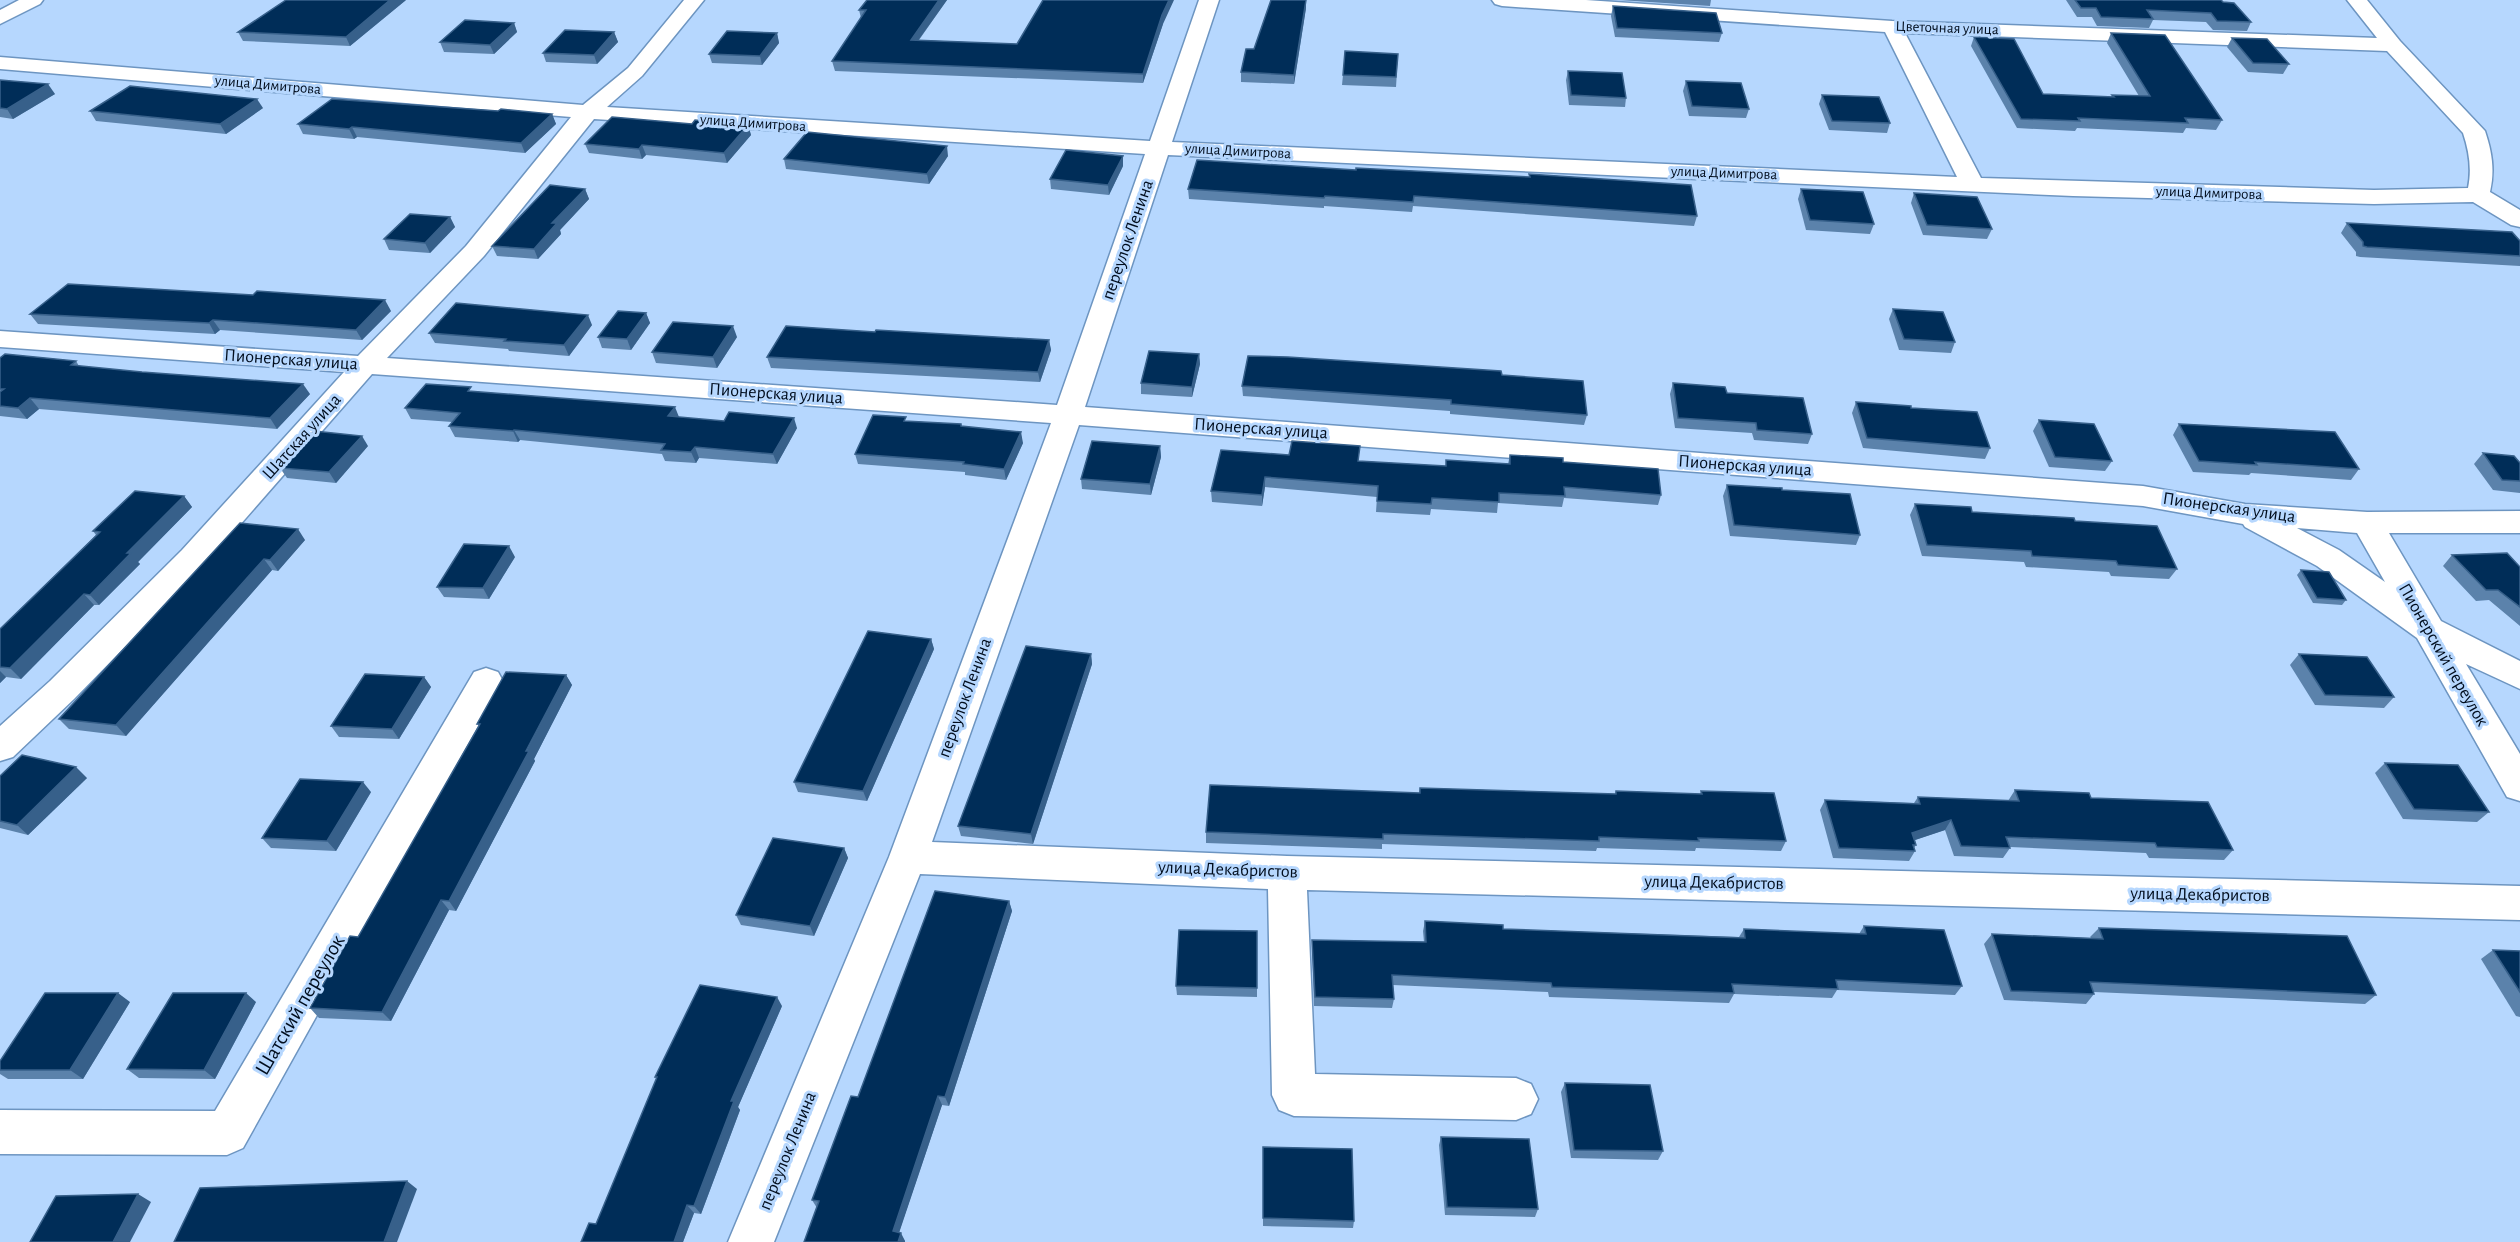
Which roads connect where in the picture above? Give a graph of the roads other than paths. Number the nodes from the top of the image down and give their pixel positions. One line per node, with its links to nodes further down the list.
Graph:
1 (33, 0): 6 (street)
2 (694, 0): 10 (street, Шатская улица)
3 (1209, 0): 11 (street, переулок Ленина)
4 (1502, 0): 7 (street, Цветочная улица)
5 (2357, 0): 8 (street)
6 (1, 16)
7 (1892, 27): 8 (street, Цветочная улица); 12 (street)
8 (2393, 45): 13 (street)
9 (0, 63): 10 (street, улица Димитрова)
10 (588, 112): 11 (street, улица Димитрова); 16 (street, Шатская улица)
11 (1159, 148): 12 (street, улица Димитрова); 17 (street, переулок Ленина)
12 (1972, 183): 13 (street, улица Димитрова)
13 (2478, 195): 14 (street)
14 (2520, 220)
15 (0, 339): 16 (street, Пионерская улица)
16 (365, 365): 17 (street, Пионерская улица); 24 (street, Шатская улица)
17 (1068, 415): 18 (street, Пионерская улица); 26 (street, переулок Ленина)
18 (2245, 514): 20 (street, Пионерская улица); 21 (street)
19 (2520, 522): 20 (street, Пионерская улица)
20 (2367, 524): 21 (street, Пионерский переулок)
21 (2427, 628): 22 (street); 25 (street, Пионерский переулок)
22 (2520, 676)
23 (486, 681): 30 (street, Шатский переулок)
24 (0, 747)
25 (2520, 786)
26 (908, 857): 27 (street, улица Декабристов); 31 (street, переулок Ленина)
27 (1287, 873): 28 (street, улица Декабристов); 29 (street)
28 (2520, 903)
29 (1516, 1099)
30 (0, 1132)
31 (752, 1242)

